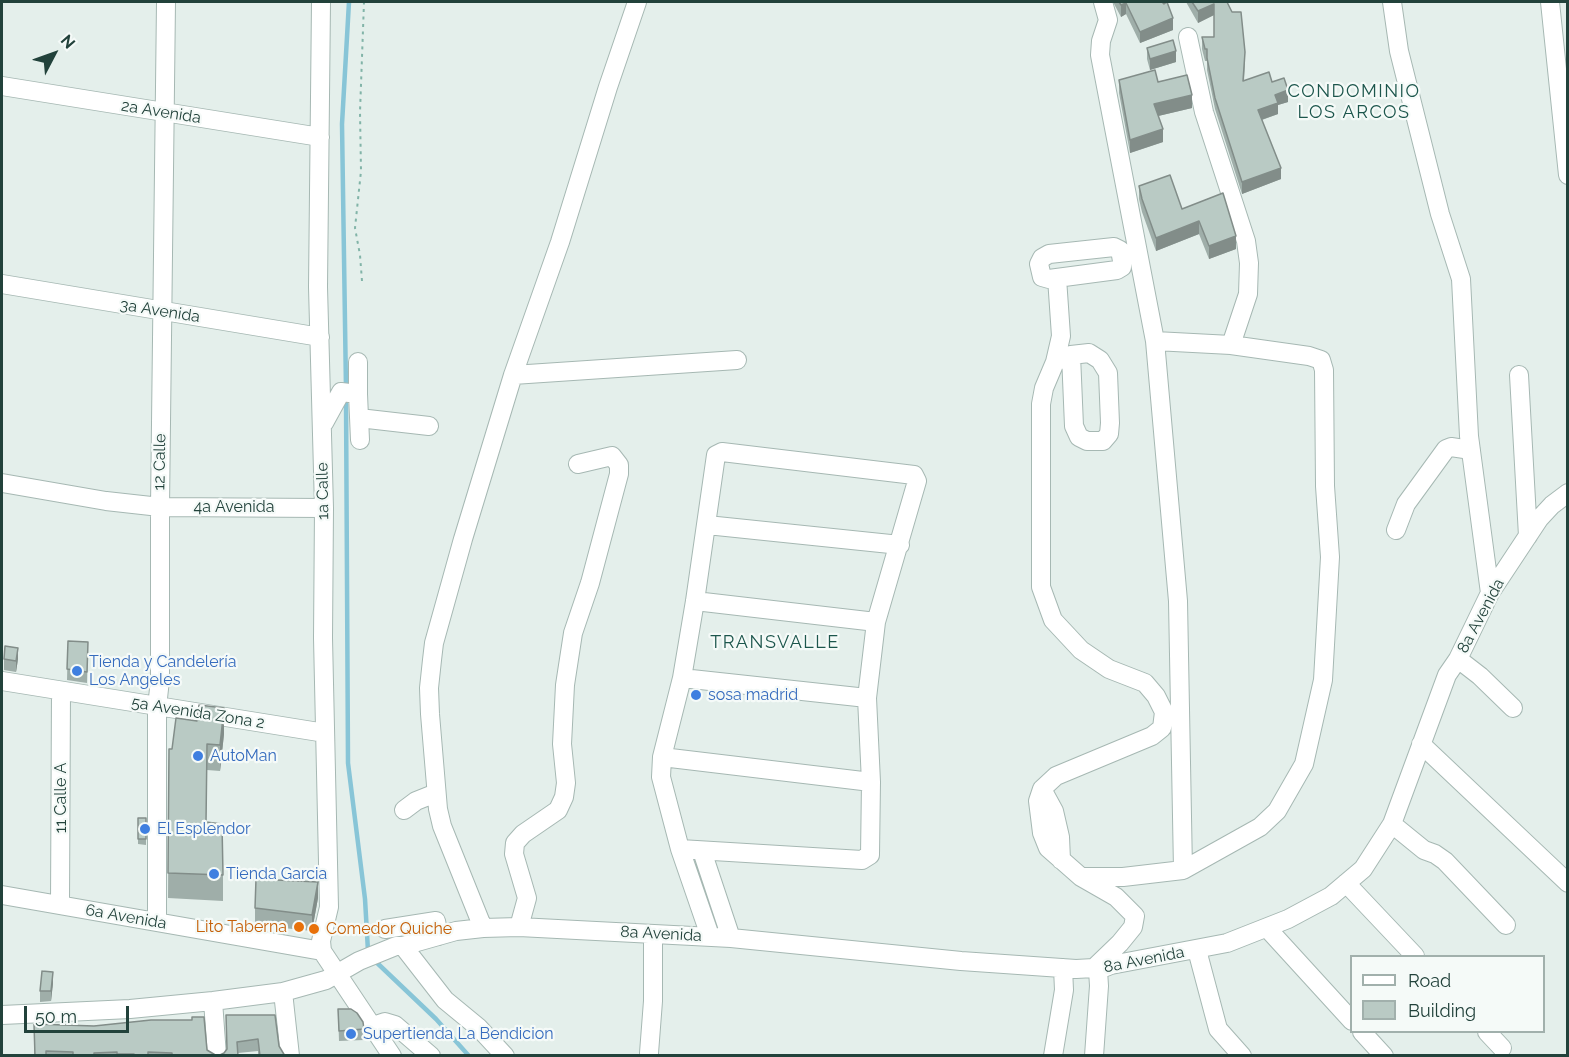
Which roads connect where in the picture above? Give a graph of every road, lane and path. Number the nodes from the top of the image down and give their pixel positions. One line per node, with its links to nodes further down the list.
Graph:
1 (166, 2): 10 (street, 12 Calle)
2 (321, 2): 11 (street, 1a Calle)
3 (364, 2): 14 (path)
4 (637, 2): 22 (street)
5 (1103, 2): 18 (street)
6 (1392, 2): 29 (street)
7 (1550, 2): 12 (street)
8 (1188, 37): 19 (street)
9 (2, 86): 10 (street, 2a Avenida)
10 (166, 113): 11 (street, 2a Avenida); 16 (street, 12 Calle)
11 (320, 137): 17 (street, 1a Calle)
12 (1568, 175)
13 (1057, 278): 59 (street)
14 (362, 281)
15 (2, 284): 16 (street, 3a Avenida)
16 (163, 312): 17 (street, 3a Avenida); 33 (street, 12 Calle)
17 (320, 336): 27 (street, 1a Calle)
18 (1155, 341): 19 (street); 58 (street)
19 (1231, 345): 58 (street)
20 (737, 360): 22 (street)
21 (358, 362): 24 (street)
22 (513, 375): 53 (street)
23 (1519, 375): 37 (street)
24 (351, 393): 25 (street); 27 (street)
25 (359, 418): 26 (street); 28 (street)
26 (429, 426)
27 (322, 427): 34 (street, 1a Calle)
28 (360, 440)
29 (1471, 450): 36 (street); 39 (street)
30 (578, 464): 67 (street)
31 (2, 483): 33 (street, 4a Avenida)
32 (1568, 493): 37 (street, 8a Avenida)
33 (160, 507): 34 (street, 4a Avenida); 47 (street, 12 Calle)
34 (324, 508): 49 (street, 1a Calle)
35 (707, 525): 38 (street); 38 (street); 40 (street)
36 (1396, 530)
37 (1528, 536): 39 (street, 8a Avenida)
38 (900, 545): 41 (street)
39 (1490, 593): 42 (street, 8a Avenida)
40 (695, 601): 41 (street); 43 (street)
41 (876, 622): 46 (street)
42 (1458, 659): 48 (street); 50 (street, 8a Avenida)
43 (682, 678): 46 (street); 51 (street)
44 (2, 681): 45 (street, 5a Avenida Zona 2)
45 (61, 691): 47 (street, 5a Avenida Zona 2); 64 (street, 11 Calle A)
46 (867, 698): 52 (street)
47 (157, 707): 49 (street, 5a Avenida Zona 2); 65 (street, 12 Calle)
48 (1513, 708)
49 (325, 733): 75 (street, 1a Calle)
50 (1420, 744): 55 (street, 8a Avenida); 61 (street)
51 (662, 757): 52 (street); 56 (street)
52 (871, 782): 57 (street)
53 (436, 793): 54 (street); 68 (street)
54 (404, 810)
55 (1392, 824): 60 (street, 8a Avenida); 66 (street)
56 (680, 849): 57 (street); 73 (street)
57 (702, 851): 74 (street)
58 (1183, 870): 59 (street)
59 (1081, 877): 80 (street)
60 (1346, 883): 69 (street, 8a Avenida); 78 (street)
61 (1568, 883)
62 (2, 884): 64 (street, 6a Avenida)
63 (2, 895): 64 (street, 6a Avenida)
64 (60, 899): 65 (street, 6a Avenida)
65 (157, 917): 75 (street, 6a Avenida)
66 (1506, 925)
67 (519, 927): 68 (street, 8a Avenida); 71 (street, 8a Avenida)
68 (483, 928): 72 (street, 8a Avenida)
69 (1267, 928): 77 (street, 8a Avenida); 85 (street)
70 (385, 929): 72 (street)
71 (653, 933): 73 (street, 8a Avenida); 90 (street)
72 (439, 936): 76 (street, 8a Avenida)
73 (710, 936): 74 (street, 8a Avenida)
74 (731, 938): 79 (street, 8a Avenida)
75 (322, 946): 81 (street)
76 (398, 948): 81 (street, 8a Avenida); 95 (street)
77 (1197, 950): 80 (street, 8a Avenida); 98 (street)
78 (1413, 955)
79 (1064, 968): 80 (street, 8a Avenida); 96 (street)
80 (1096, 969): 97 (street)
81 (338, 975): 82 (street, 8a Avenida); 86 (street)
82 (283, 992): 83 (street, 8a Avenida); 92 (street)
83 (213, 1001): 84 (street, 8a Avenida); 91 (street)
84 (2, 1016)
85 (1350, 1018)
86 (373, 1026): 93 (street); 94 (street)
87 (1363, 1033): 99 (street)
88 (1488, 1033): 89 (street)
89 (1502, 1048)
90 (649, 1053)
91 (217, 1056)
92 (290, 1056)
93 (392, 1056)
94 (431, 1056)
95 (505, 1056)
96 (1053, 1056)
97 (1094, 1056)
98 (1242, 1056)
99 (1384, 1056)

